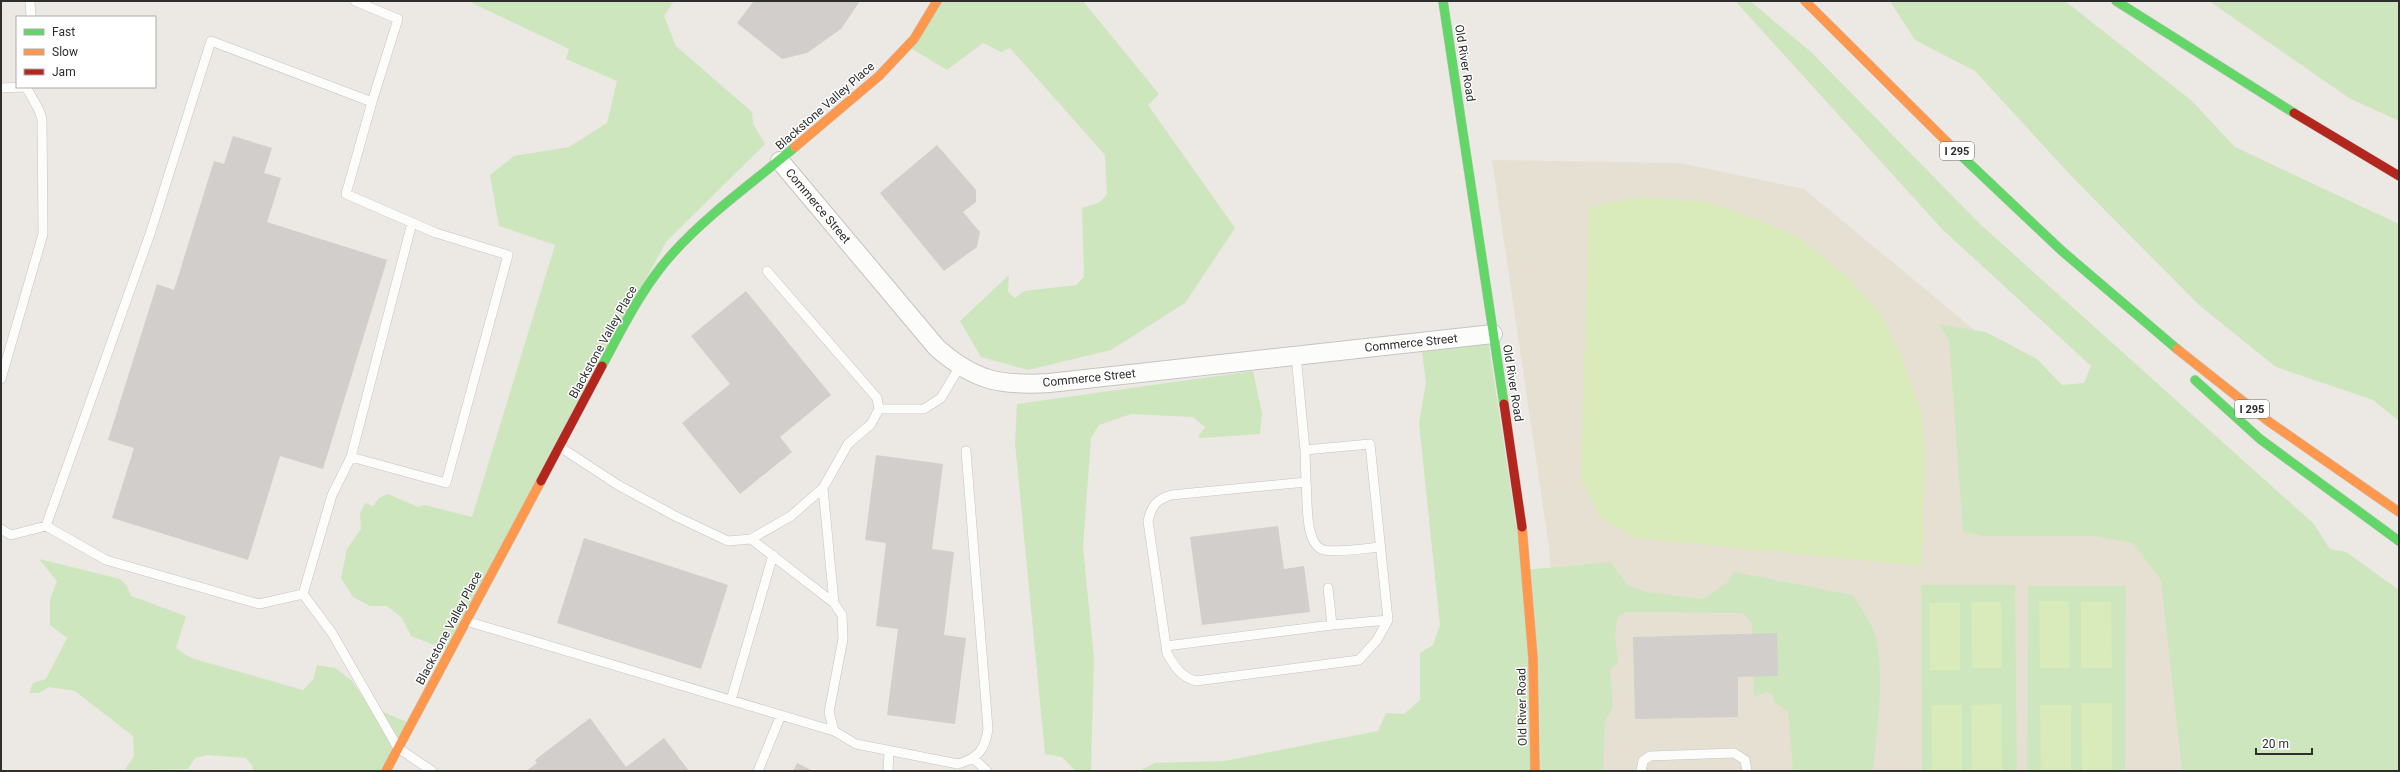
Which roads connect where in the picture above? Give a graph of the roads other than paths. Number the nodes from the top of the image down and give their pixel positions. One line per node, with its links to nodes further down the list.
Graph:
1 (30, 1): 7 (lane)
2 (355, 1): 11 (lane)
3 (937, 1): 12 (main road, Blackstone Valley Place)
4 (1444, 1): 17 (main road, Old River Road)
5 (1805, 1): 16 (main road, I 295)
6 (2116, 1): 13 (main road)
7 (31, 16)
8 (16, 87): 9 (lane)
9 (1, 88)
10 (27, 88): 18 (lane)
11 (372, 102): 14 (lane); 32 (lane)
12 (780, 161): 21 (street, Commerce Street); 25 (main road, Blackstone Valley Place)
13 (2399, 176)
14 (412, 223): 28 (lane); 28 (lane)
15 (767, 271): 24 (lane)
16 (2113, 296): 20 (main road); 31 (main road, I 295)
17 (1493, 334): 19 (street, Commerce Street); 58 (main road, Old River Road)
18 (5, 354): 23 (lane)
19 (1296, 356): 21 (street, Commerce Street); 26 (lane)
20 (2177, 361)
21 (960, 366): 24 (lane)
22 (2187, 372): 37 (main road)
23 (1, 379)
24 (879, 409): 30 (lane)
25 (560, 447): 35 (lane); 44 (main road, Blackstone Valley Place)
26 (1305, 450): 29 (lane); 38 (lane)
27 (966, 451): 52 (lane)
28 (351, 457): 41 (lane)
29 (1306, 482): 38 (lane); 46 (lane)
30 (823, 488): 35 (lane); 42 (lane)
31 (2399, 512)
32 (46, 526): 34 (lane); 41 (lane)
33 (1, 529): 34 (lane)
34 (11, 535): 36 (lane)
35 (751, 539): 39 (lane)
36 (1, 540)
37 (2399, 541)
38 (1380, 547): 43 (lane)
39 (773, 555): 42 (lane); 47 (lane)
40 (1328, 588): 45 (lane)
41 (303, 594): 50 (lane)
42 (834, 603): 49 (lane)
43 (1388, 620): 45 (lane); 46 (lane)
44 (466, 621): 47 (lane); 50 (main road, Blackstone Valley Place)
45 (1332, 626): 46 (lane)
46 (1166, 646)
47 (731, 700): 48 (lane)
48 (781, 715): 49 (lane); 55 (lane)
49 (834, 731): 51 (lane)
50 (398, 748): 53 (main road, Blackstone Valley Place); 54 (lane)
51 (889, 751): 52 (lane); 56 (lane)
52 (974, 759): 57 (lane)
53 (386, 771)
54 (432, 771)
55 (758, 771)
56 (888, 771)
57 (987, 771)
58 (1535, 771)
59 (1641, 771): 60 (lane)
60 (1747, 771)

